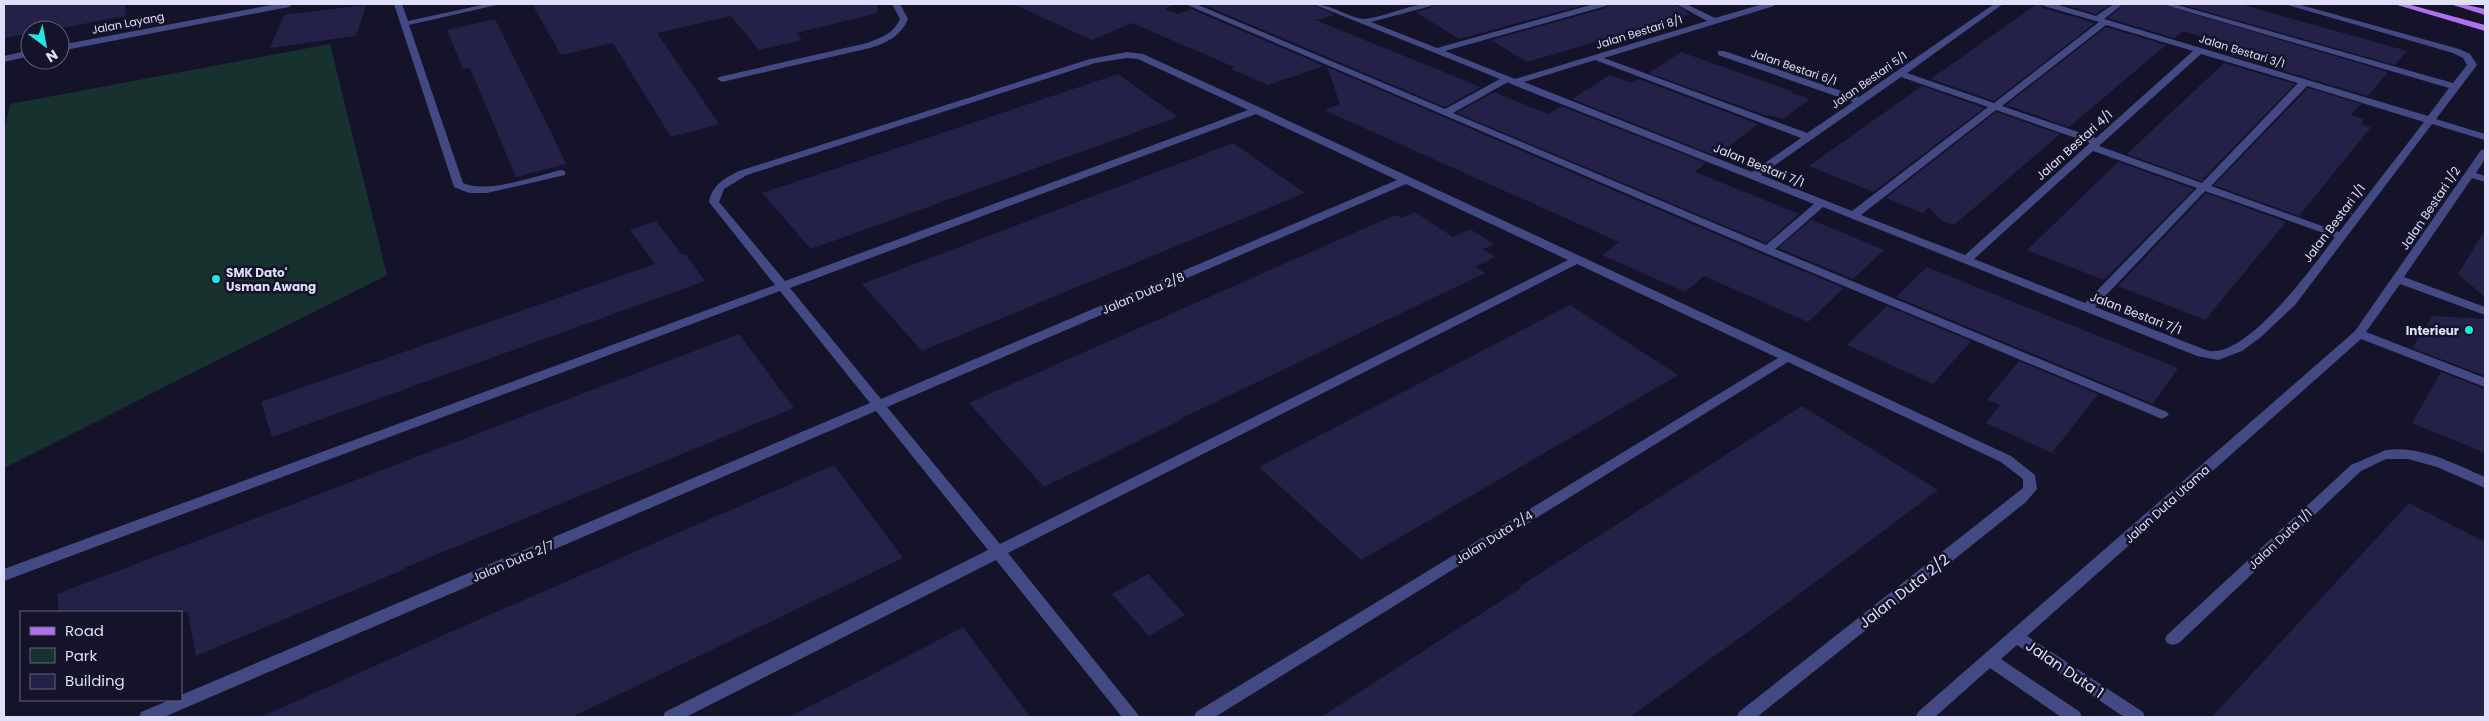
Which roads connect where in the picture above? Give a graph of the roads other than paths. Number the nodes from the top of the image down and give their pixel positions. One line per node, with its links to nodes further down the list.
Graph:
1 (289, 4): 25 (street, Jalan Layang)
2 (398, 4): 23 (street)
3 (497, 4): 18 (street)
4 (896, 4): 33 (street)
5 (1189, 4): 40 (street)
6 (1317, 4): 22 (street, Jalan Bestari 7/1)
7 (1428, 4): 22 (street)
8 (1603, 4): 27 (street)
9 (1680, 4): 21 (street)
10 (1770, 4): 21 (street, Jalan Bestari 8/1)
11 (1999, 4): 32 (street, Jalan Bestari 5/1)
12 (2048, 4): 20 (street, Jalan Bestari 3/1)
13 (2119, 4): 20 (street)
14 (2166, 4): 36 (street)
15 (2288, 4): 36 (street, Jalan Bestari 1/1)
16 (2398, 4): 24 (main road)
17 (2454, 4): 19 (main road)
18 (470, 6): 23 (street)
19 (2485, 12)
20 (2102, 20): 26 (street, Jalan Bestari 3/1); 38 (street)
21 (1714, 21): 30 (street, Jalan Bestari 8/1)
22 (1362, 22): 27 (street, Jalan Bestari 7/1)
23 (404, 24): 46 (street)
24 (2485, 28)
25 (70, 46)
26 (2200, 50): 35 (street, Jalan Bestari 3/1); 44 (street, Jalan Bestari 4/1)
27 (1436, 51): 34 (street, Jalan Bestari 7/1)
28 (1721, 53): 37 (street, Jalan Bestari 6/1)
29 (20, 56): 31 (street)
30 (1594, 57): 34 (street, Jalan Bestari 8/1); 43 (street)
31 (4, 58)
32 (1899, 74): 37 (street, Jalan Bestari 5/1); 38 (street)
33 (722, 78)
34 (1511, 80): 40 (street, Jalan Bestari 8/1); 48 (street, Jalan Bestari 7/1)
35 (2305, 82): 41 (street, Jalan Bestari 3/1); 51 (street)
36 (2455, 87): 41 (street, Jalan Bestari 1/1)
37 (1860, 101): 43 (street, Jalan Bestari 5/1)
38 (1995, 107): 44 (street); 53 (street)
39 (1258, 110): 50 (street); 59 (street); 59 (street)
40 (1446, 113): 55 (street)
41 (2430, 120): 42 (street, Jalan Bestari 3/1); 54 (street, Jalan Bestari 1/1)
42 (2485, 137)
43 (1808, 138): 48 (street, Jalan Bestari 5/1)
44 (2093, 145): 51 (street); 57 (street, Jalan Bestari 4/1)
45 (2485, 152): 47 (street, Jalan Bestari 1/2)
46 (561, 173)
47 (2470, 174): 49 (street); 58 (street, Jalan Bestari 1/2)
48 (1753, 176): 52 (street, Jalan Bestari 7/1)
49 (2485, 179)
50 (1406, 180): 56 (street); 66 (street, Jalan Duta 2/8)
51 (2204, 187): 54 (street); 60 (street)
52 (1822, 203): 53 (street, Jalan Bestari 7/1); 55 (street)
53 (1853, 216): 57 (street, Jalan Bestari 7/1)
54 (2342, 236): 63 (street, Jalan Bestari 1/1)
55 (1767, 250): 67 (street)
56 (1576, 260): 64 (street); 69 (street)
57 (1966, 260): 60 (street, Jalan Bestari 7/1)
58 (2398, 279): 61 (street); 62 (street, Jalan Duta Utama)
59 (782, 286): 66 (street); 70 (street)
60 (2087, 308): 63 (street, Jalan Bestari 7/1)
61 (2485, 311)
62 (2359, 334): 65 (street); 71 (street, Jalan Duta Utama)
63 (2192, 349)
64 (1786, 358): 77 (street, Jalan Duta 2/4); 78 (street, Jalan Duta 2/2)
65 (2485, 383)
66 (879, 405): 69 (street); 74 (street, Jalan Duta 2/7)
67 (2162, 415)
68 (2485, 483): 72 (street, Jalan Duta 1/1)
69 (997, 551): 75 (street); 76 (street)
70 (4, 575)
71 (2017, 637): 73 (street, Jalan Duta Utama); 81 (street, Jalan Duta 1)
72 (2173, 639)
73 (1990, 660): 79 (street, Jalan Duta Utama); 80 (street)
74 (147, 717)
75 (670, 717)
76 (1132, 717)
77 (1202, 717)
78 (1745, 717)
79 (1924, 717)
80 (2074, 717)
81 (2137, 717)

